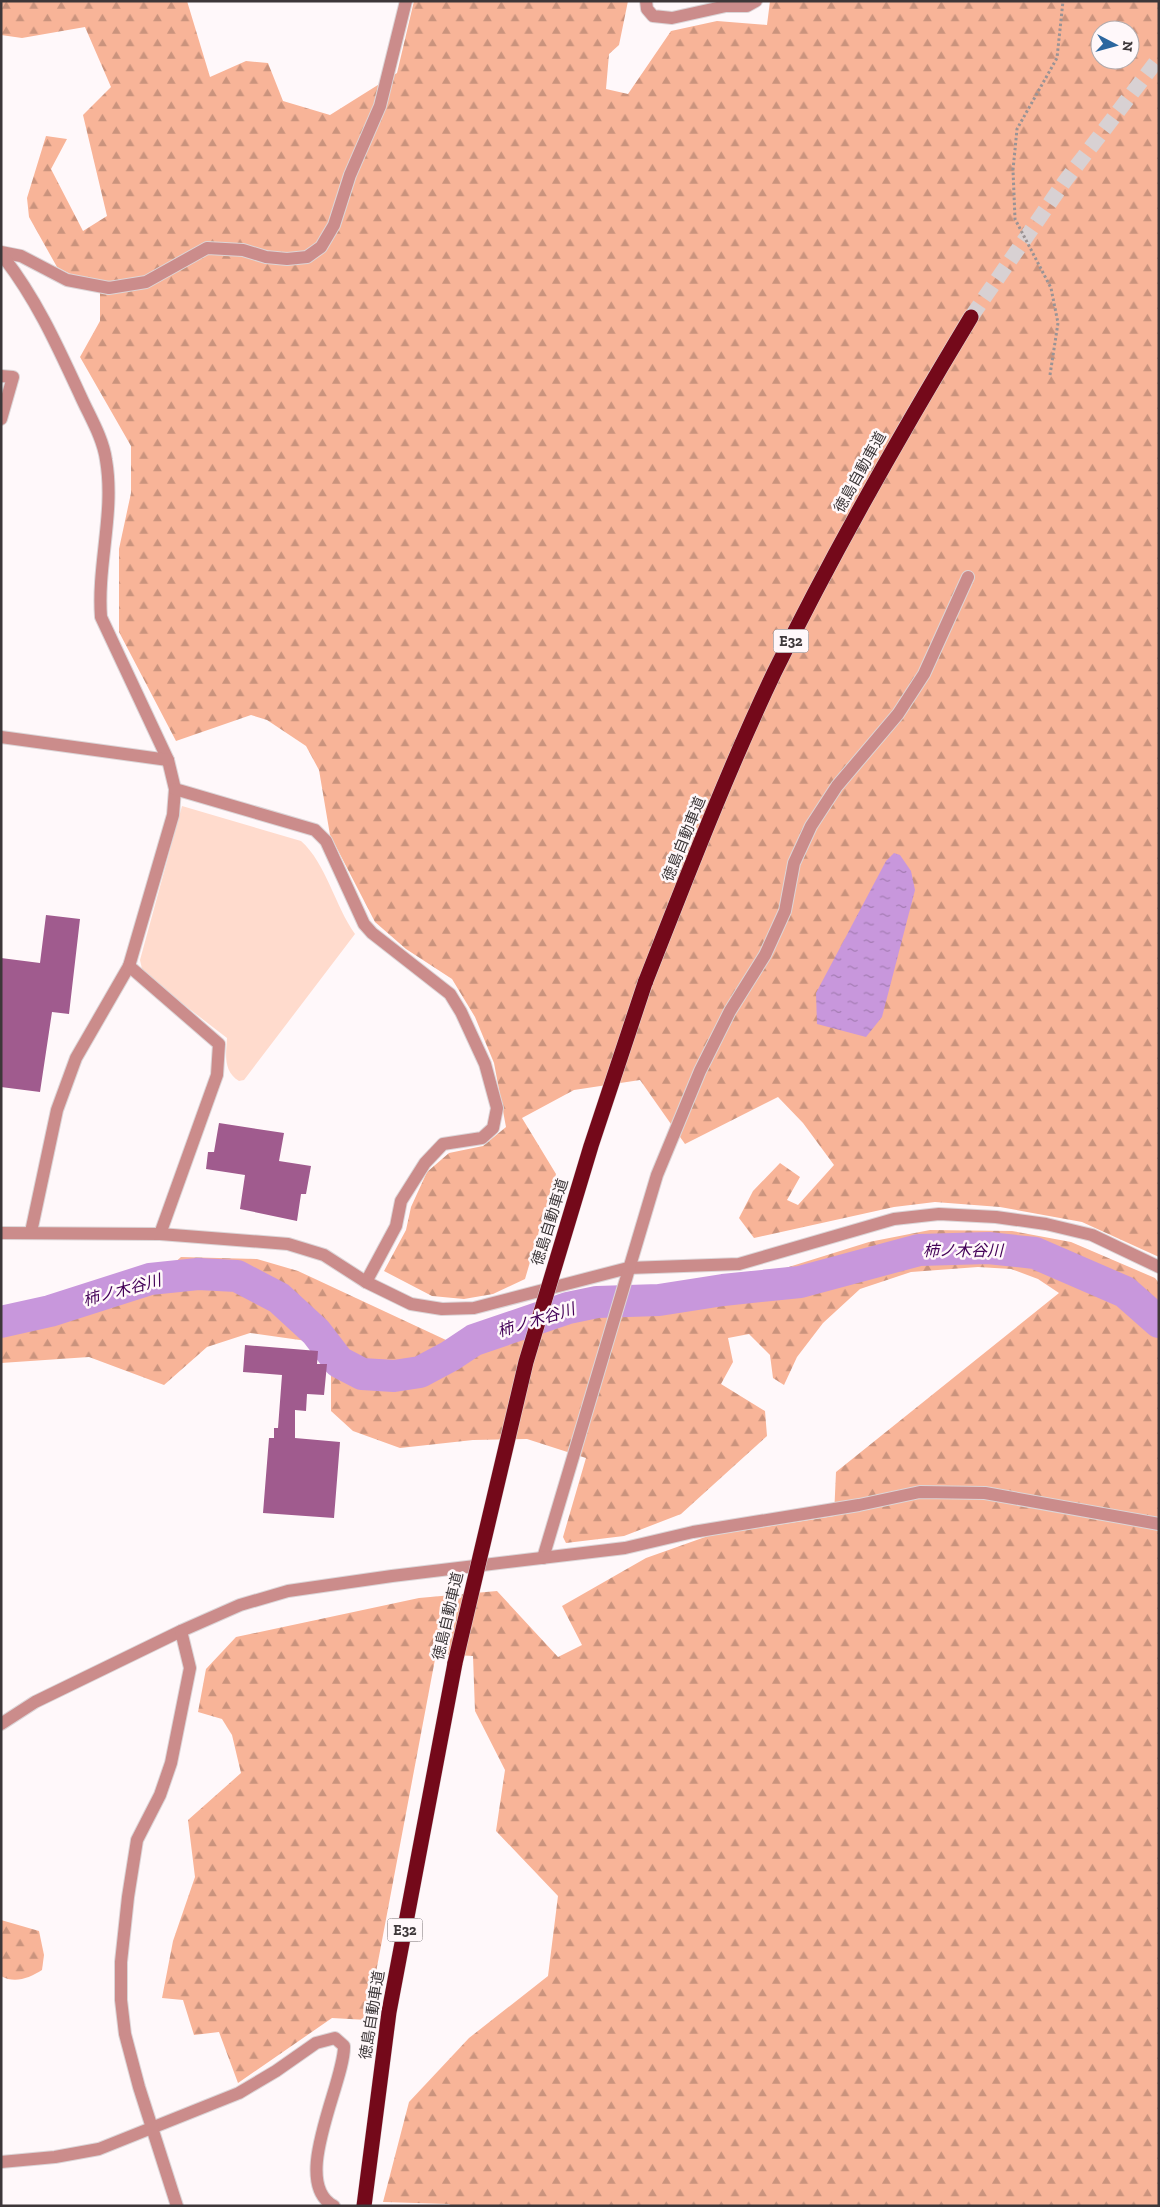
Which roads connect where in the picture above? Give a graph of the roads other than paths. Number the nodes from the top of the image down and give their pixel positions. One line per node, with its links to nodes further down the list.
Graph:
1 (406, 1): 4 (street)
2 (646, 1): 3 (street)
3 (756, 1)
4 (1, 253): 10 (street)
5 (972, 317): 25 (highway, 徳島自動車道 / E32, bridge)
6 (1, 376): 7 (street)
7 (1, 419)
8 (968, 577): 17 (street)
9 (1, 737): 10 (street)
10 (168, 760): 11 (street)
11 (175, 789): 12 (street); 18 (street)
12 (129, 966): 14 (street); 15 (street)
13 (1, 1232): 14 (street)
14 (31, 1232): 15 (street)
15 (160, 1234): 18 (street)
16 (1159, 1267): 17 (street)
17 (628, 1268): 18 (street); 20 (street)
18 (366, 1282)
19 (1159, 1524): 20 (street)
20 (543, 1558): 21 (street)
21 (181, 1631): 22 (street); 23 (street)
22 (1, 1724)
23 (152, 2128): 24 (street); 26 (street); 27 (street)
24 (1, 2162)
25 (364, 2202)
26 (177, 2206)
27 (334, 2206)

